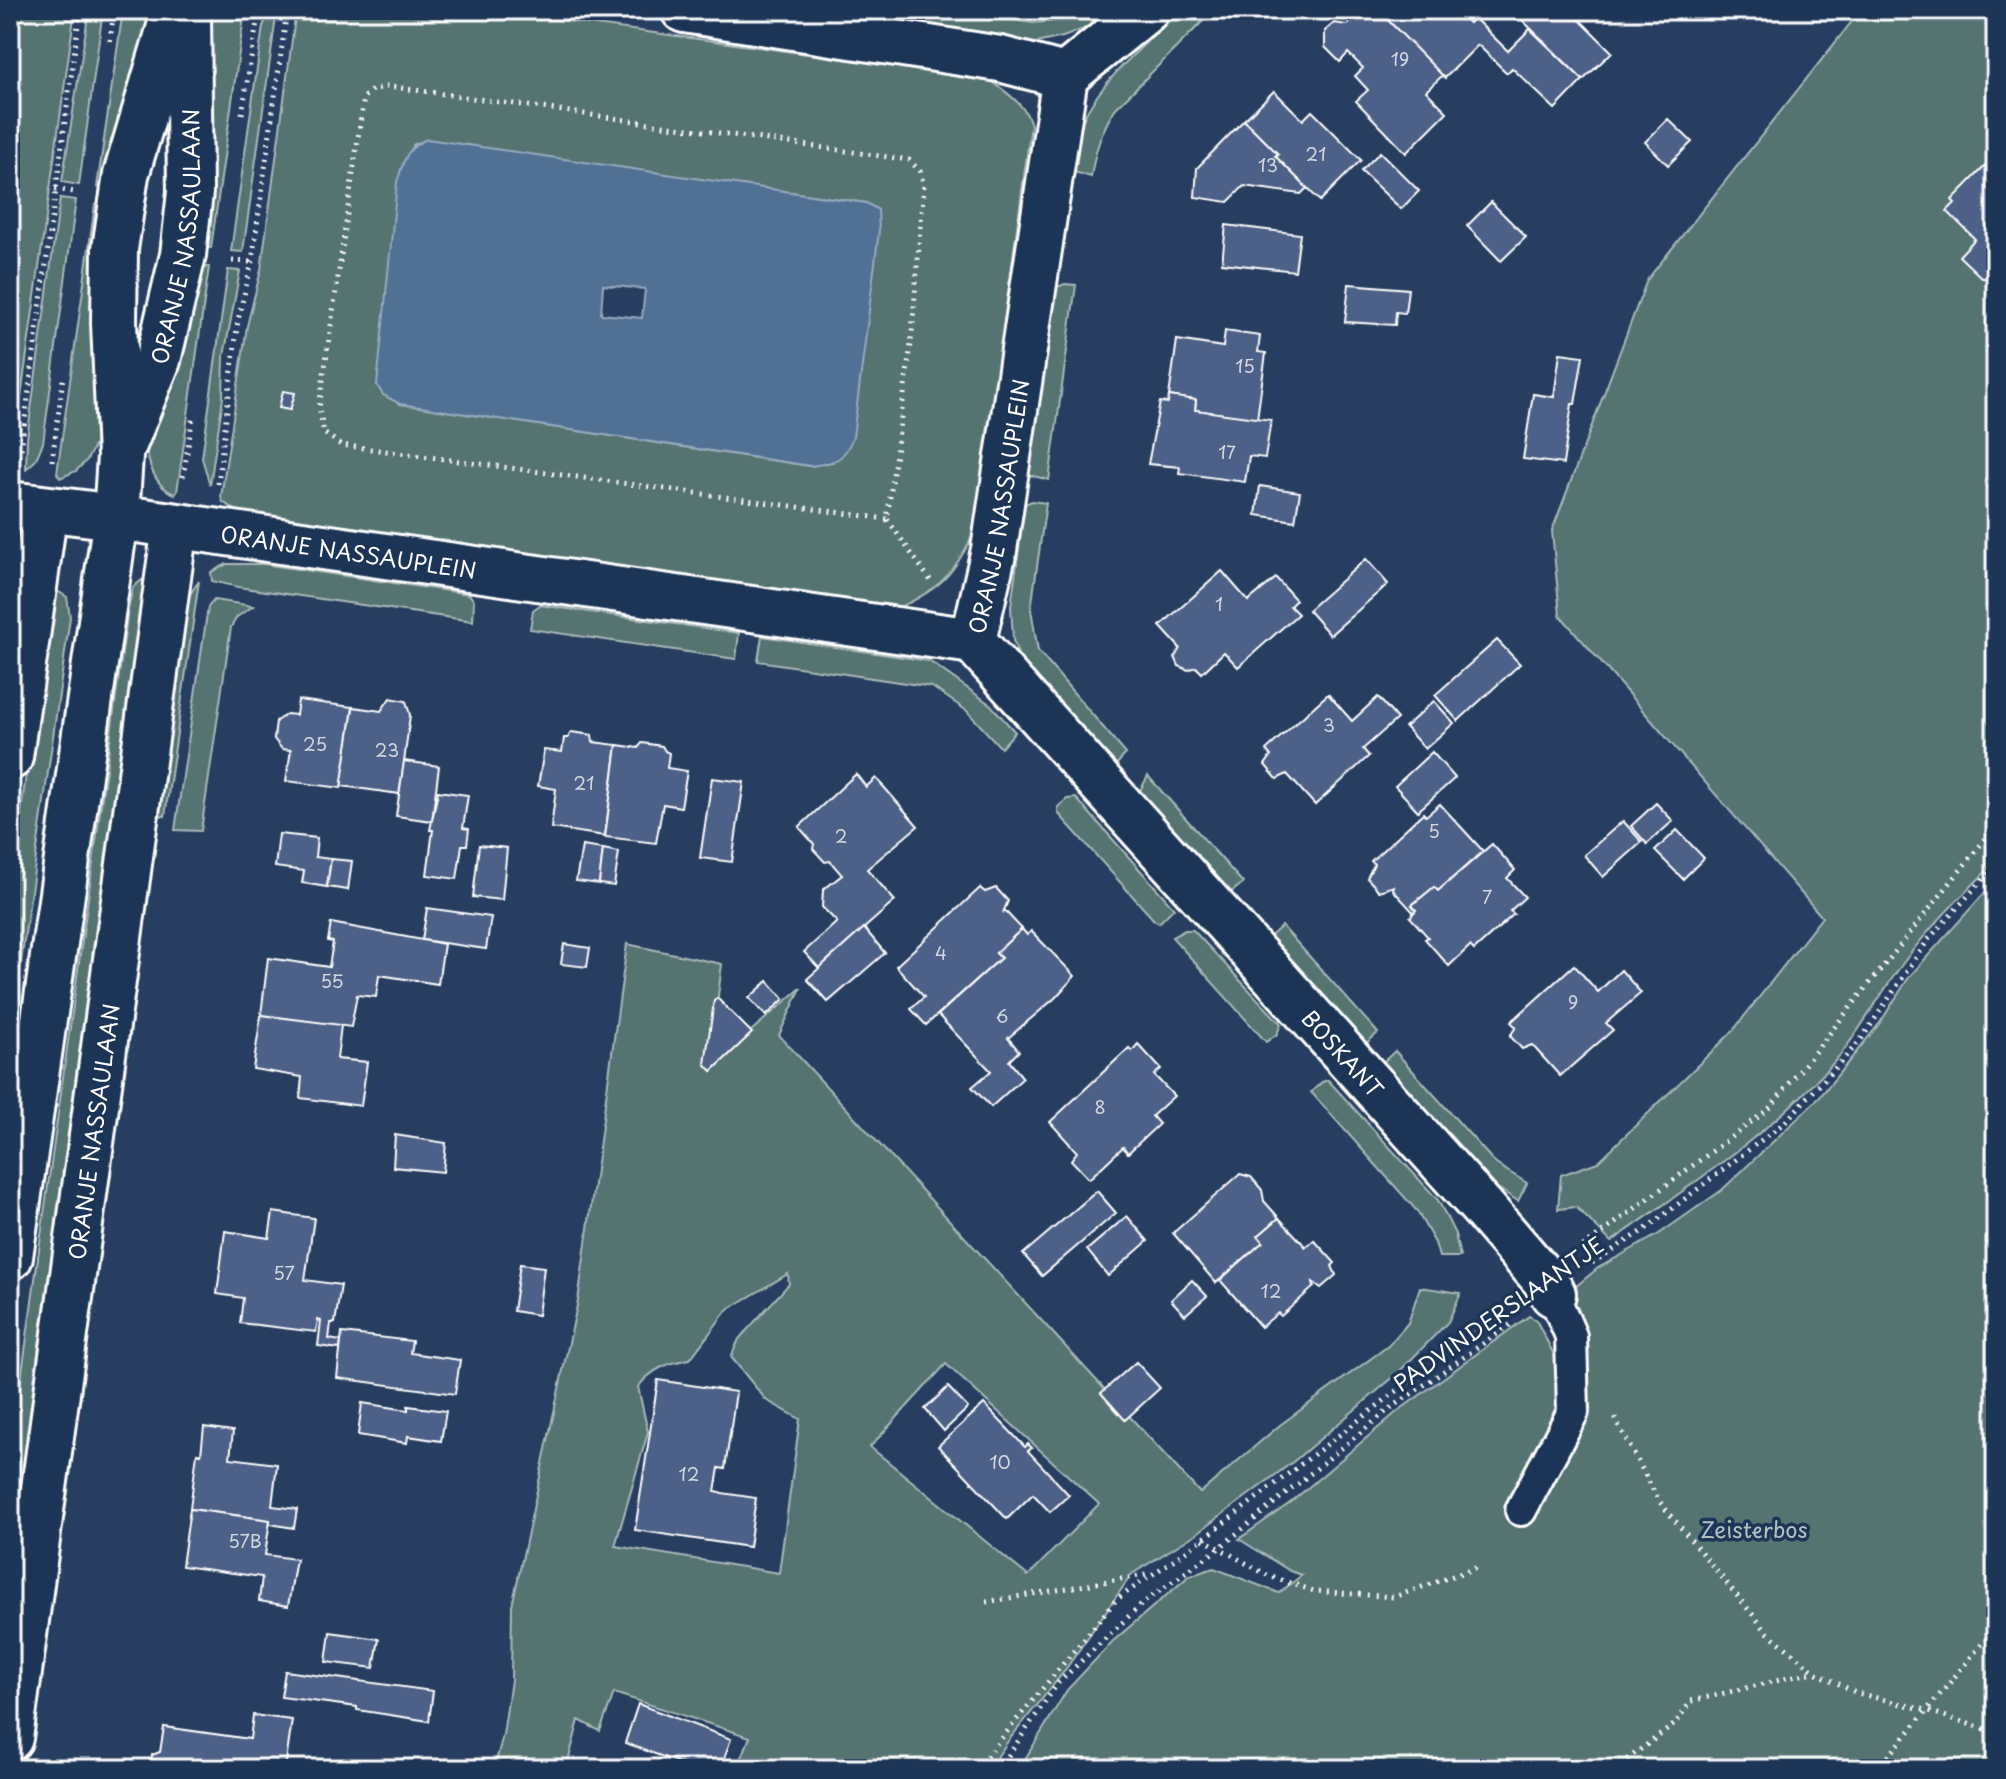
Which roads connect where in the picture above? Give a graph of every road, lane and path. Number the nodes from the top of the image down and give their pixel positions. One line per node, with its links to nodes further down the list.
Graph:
1 (80, 10): 10 (path)
2 (175, 10): 8 (street, ORANJE NASSAULAAN)
3 (188, 10): 8 (street, ORANJE NASSAULAAN)
4 (287, 10): 13 (path)
5 (684, 10): 7 (street)
6 (1146, 10): 7 (street)
7 (1065, 76): 15 (street, ORANJE NASSAUPLEIN)
8 (120, 456): 11 (street, ORANJE NASSAULAAN)
9 (1996, 473): 14 (path)
10 (23, 506): 11 (street, ORANJE NASSAUPLEIN); 16 (street)
11 (116, 517): 13 (street, ORANJE NASSAUPLEIN); 19 (street, ORANJE NASSAULAAN)
12 (887, 519): 12 (path)
13 (194, 528): 15 (street, ORANJE NASSAUPLEIN); 32 (street, ORANJE NASSAULAAN)
14 (1996, 607)
15 (973, 641): 20 (street, BOSKANT)
16 (10, 757)
17 (1996, 831): 20 (path)
18 (1996, 865): 20 (path, PADVINDERSLAANTJE)
19 (10, 1257)
20 (1549, 1287): 22 (lane, BOSKANT); 23 (path); 24 (path, PADVINDERSLAANTJE)
21 (1608, 1405): 29 (path)
22 (1521, 1510)
23 (1203, 1539): 24 (path); 26 (path)
24 (1218, 1549): 25 (path); 34 (path, PADVINDERSLAANTJE)
25 (1481, 1566)
26 (1151, 1574): 27 (path); 33 (path)
27 (986, 1602)
28 (1996, 1627): 30 (path)
29 (1815, 1672): 30 (path); 35 (path)
30 (1926, 1710): 31 (path); 36 (path)
31 (1996, 1733)
32 (10, 1738)
33 (976, 1769)
34 (999, 1769)
35 (1614, 1769)
36 (1878, 1769)

